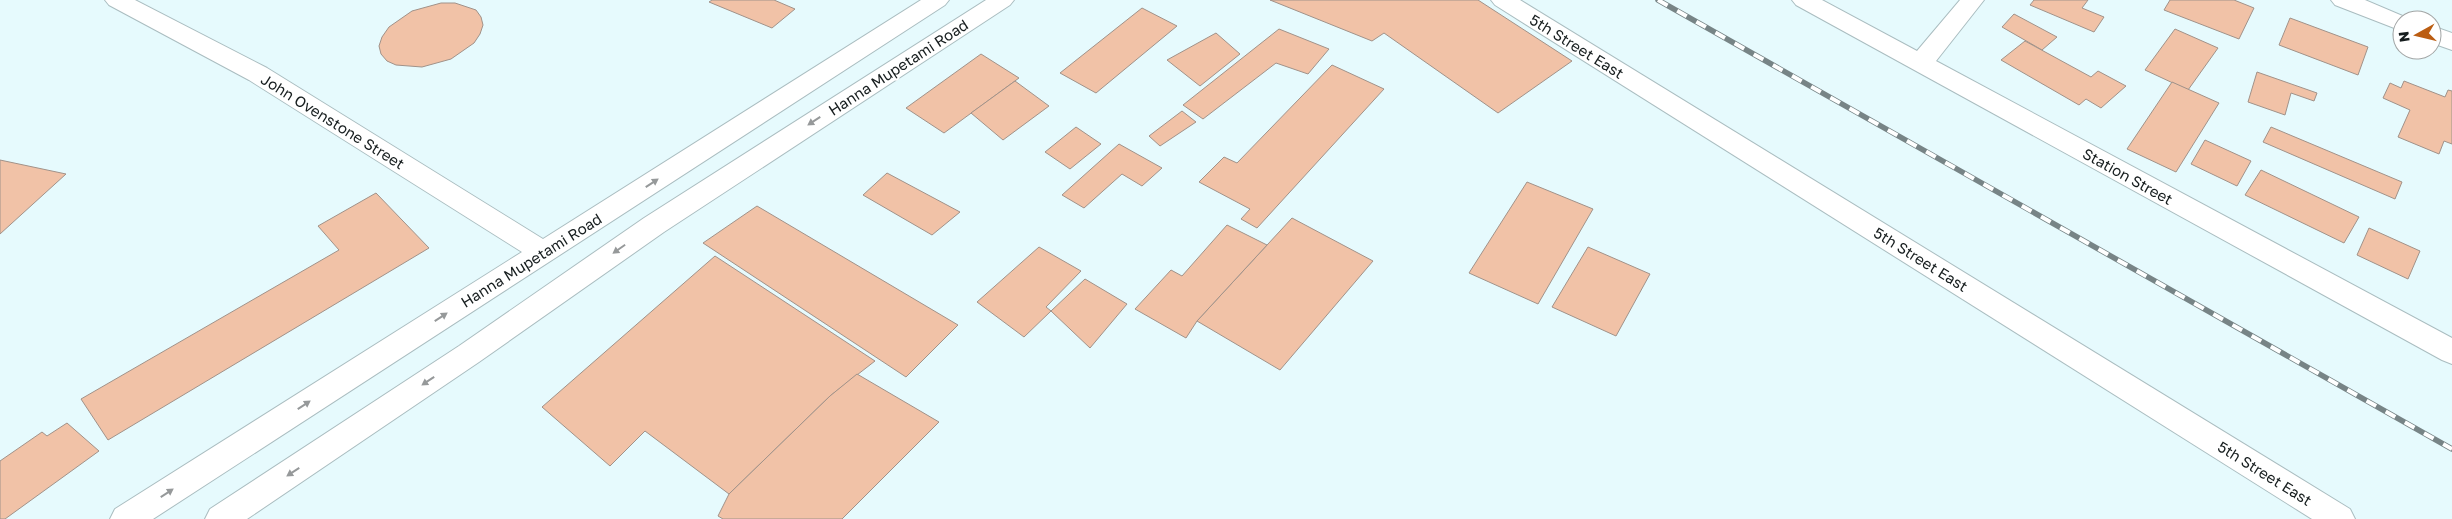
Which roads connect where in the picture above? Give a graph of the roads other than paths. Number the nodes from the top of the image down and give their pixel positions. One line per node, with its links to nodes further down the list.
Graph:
1 (118, 0): 12 (street, John Ovenstone Street)
2 (937, 0): 10 (street, Hanna Mupetami Road, one-way to 2)
3 (1002, 0): 11 (street, Hanna Mupetami Road, one-way to 11)
4 (1504, 0): 16 (street, 5th Street East)
5 (1804, 0): 9 (street, Station Street)
6 (1972, 0): 9 (street)
7 (2343, 0): 8 (street)
8 (2392, 19)
9 (1921, 63): 13 (street, Station Street)
10 (624, 201): 11 (street); 12 (street, Hanna Mupetami Road)
11 (654, 225): 15 (street, Hanna Mupetami Road, one-way to 15)
12 (542, 252): 14 (street, Hanna Mupetami Road, one-way to 12)
13 (2452, 352)
14 (126, 519)
15 (220, 519)
16 (2339, 519)

